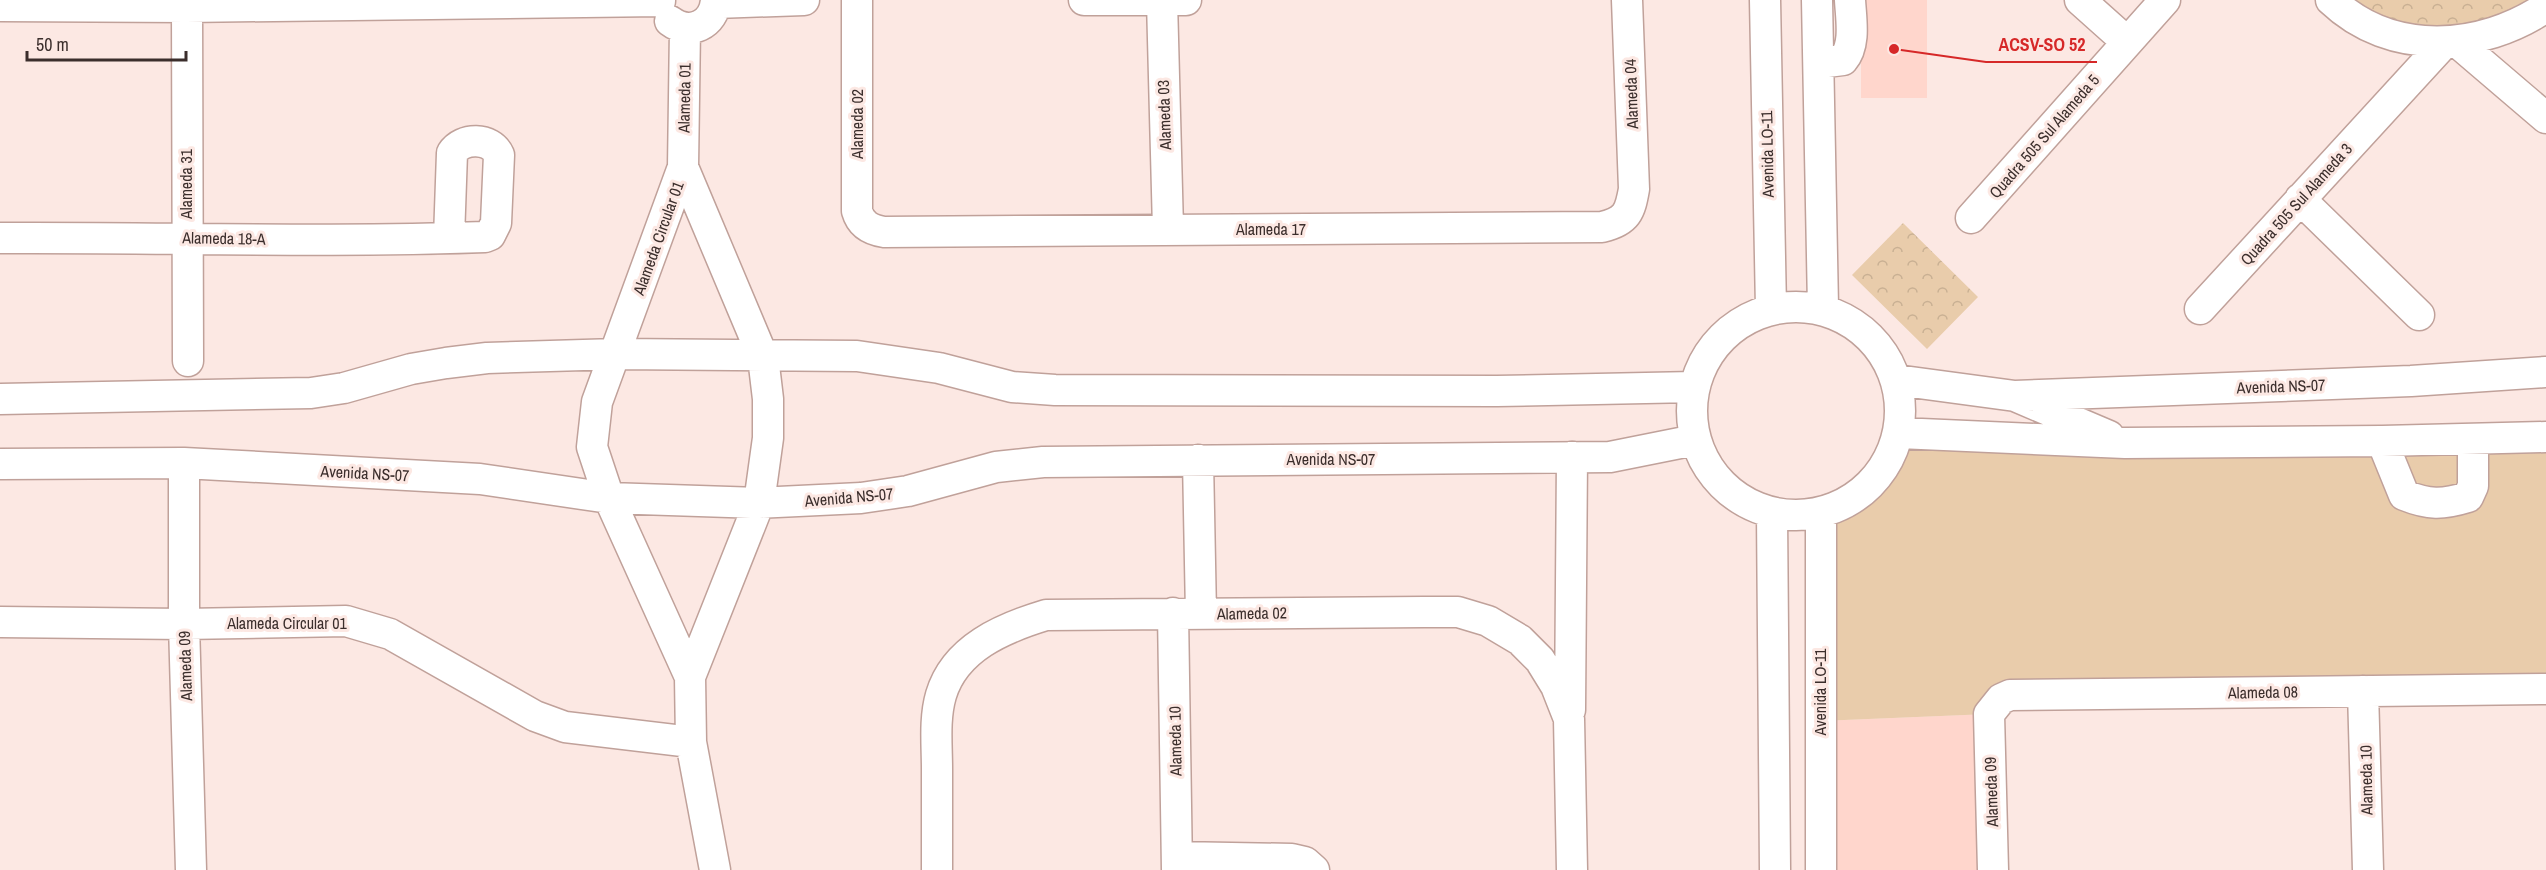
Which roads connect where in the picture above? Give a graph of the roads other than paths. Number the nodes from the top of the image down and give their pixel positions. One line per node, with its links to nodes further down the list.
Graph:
1 (804, 0): 14 (street)
2 (857, 0): 33 (street, Alameda 02)
3 (1084, 0): 15 (street)
4 (1186, 0): 15 (street)
5 (1627, 0): 29 (street, Alameda 04)
6 (1765, 0): 38 (street, Avenida LO-11)
7 (1817, 0): 24 (street)
8 (1850, 0): 24 (street)
9 (2080, 0): 22 (street)
10 (2165, 0): 22 (street, Quadra 505 Sul Alameda 5)
11 (2331, 0): 21 (street)
12 (457, 1): 13 (street); 17 (street)
13 (660, 1): 19 (street)
14 (716, 1): 19 (street)
15 (1162, 1): 32 (street, Alameda 03)
16 (0, 6): 17 (street)
17 (187, 7): 34 (street, Alameda 31)
18 (2546, 7): 20 (street)
19 (686, 28): 28 (street, Alameda 01)
20 (2494, 34): 23 (street); 25 (street)
21 (2400, 37): 23 (street); 26 (street)
22 (2127, 42): 31 (street, Quadra 505 Sul Alameda 5)
23 (2451, 42): 25 (street); 26 (street)
24 (1819, 63): 37 (street)
25 (2518, 93): 27 (street)
26 (2392, 98): 30 (street, Quadra 505 Sul Alameda 3)
27 (2546, 118)
28 (683, 167): 41 (street, Alameda Circular 01); 42 (street, Alameda Circular 01)
29 (1634, 189): 32 (street, Alameda 17)
30 (2300, 199): 39 (street, Quadra 505 Sul Alameda 3); 40 (street)
31 (1971, 218)
32 (1168, 229): 33 (street, Alameda 17)
33 (884, 232)
34 (186, 237): 35 (street, Alameda 18-A); 36 (street, Alameda 18-A); 43 (street, Alameda 31)
35 (0, 238)
36 (449, 238)
37 (1823, 307): 38 (street); 45 (street)
38 (1771, 309): 46 (street)
39 (2200, 309)
40 (2419, 315)
41 (617, 354): 42 (street); 48 (street); 59 (street, Alameda Circular 01)
42 (763, 357): 46 (street); 60 (street, Alameda Circular 01)
43 (188, 361)
44 (2546, 372): 47 (street, Avenida NS-07)
45 (1896, 380): 47 (street, Avenida NS-07); 49 (street)
46 (1694, 387): 52 (street)
47 (2015, 396): 54 (street, Avenida NS-07)
48 (0, 399)
49 (1899, 433): 54 (street, Avenida NS-07); 61 (street)
50 (2546, 437): 51 (street, Avenida NS-07)
51 (2473, 439): 53 (street, Avenida NS-07); 53 (street)
52 (1695, 440): 55 (street, Avenida NS-07); 62 (street)
53 (2382, 441): 54 (street, Avenida NS-07)
54 (2125, 443)
55 (1572, 457): 56 (street, Avenida NS-07); 70 (street)
56 (1198, 460): 60 (street, Avenida NS-07); 63 (street, Alameda 10)
57 (184, 463): 58 (street, Avenida NS-07); 59 (street, Avenida NS-07); 65 (street, Alameda 09)
58 (0, 464)
59 (609, 498): 60 (street, Avenida NS-07); 66 (street, Alameda Circular 01)
60 (759, 503): 66 (street, Alameda Circular 01)
61 (1821, 513): 62 (street); 79 (street, Avenida LO-11)
62 (1772, 514): 78 (street)
63 (1187, 613): 70 (street, Alameda 02); 72 (street, Alameda 10); 75 (street, Alameda 02)
64 (0, 622): 65 (street, Alameda Circular 01)
65 (184, 624): 71 (street, Alameda Circular 01); 73 (street, Alameda 09)
66 (690, 677): 71 (street, Alameda Circular 01)
67 (2546, 689): 68 (street, Alameda 08)
68 (2364, 691): 69 (street, Alameda 08); 81 (street, Alameda 10)
69 (1989, 714): 80 (street, Alameda 09)
70 (1569, 719): 77 (street, Alameda 02)
71 (691, 742): 74 (street, Alameda Circular 01)
72 (1177, 863): 76 (street)
73 (191, 870)
74 (715, 870)
75 (937, 870)
76 (1314, 870)
77 (1572, 870)
78 (1775, 870)
79 (1821, 870)
80 (1993, 870)
81 (2368, 870)

